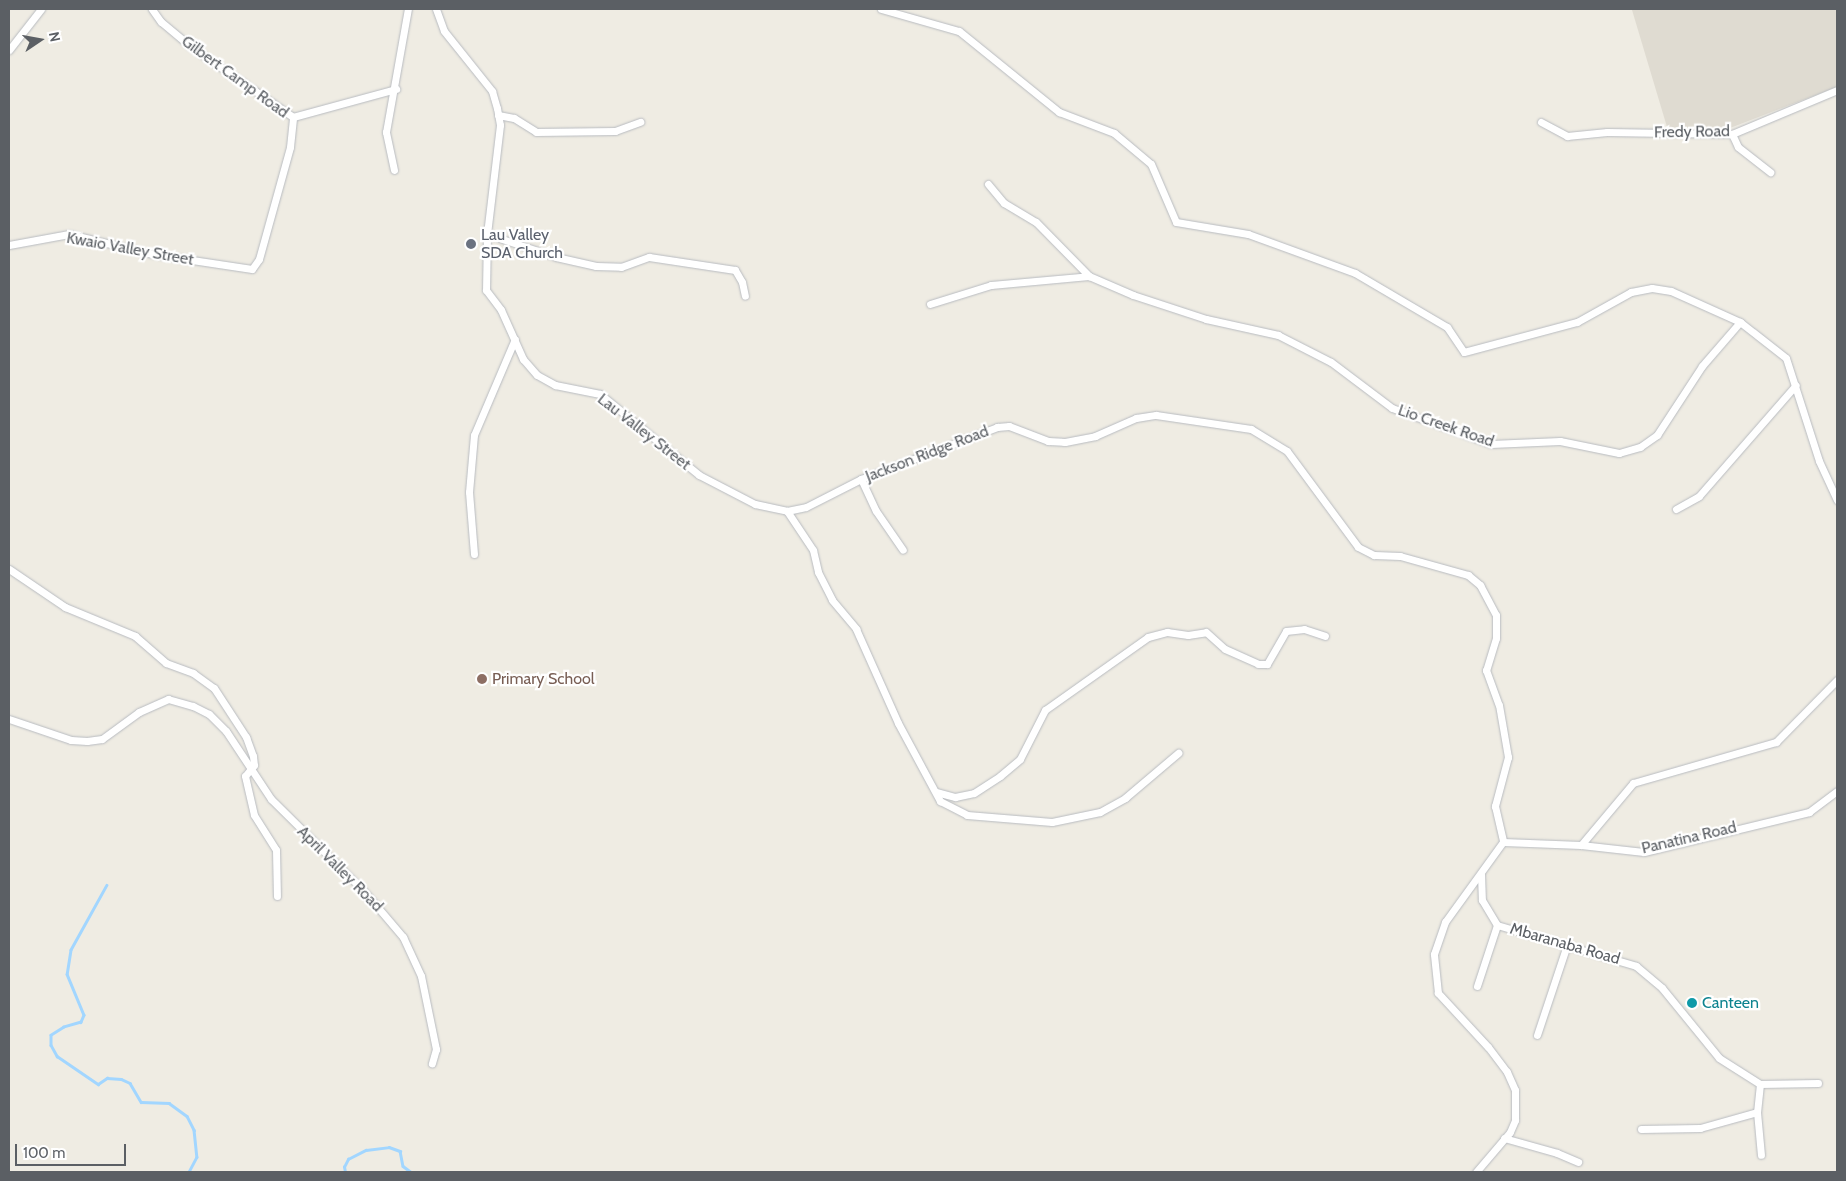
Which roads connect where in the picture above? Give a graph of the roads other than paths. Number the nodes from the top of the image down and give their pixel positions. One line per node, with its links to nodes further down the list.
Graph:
1 (41, 9): 6 (street)
2 (152, 9): 10 (street, Gilbert Camp Road)
3 (408, 9): 7 (street)
4 (436, 9): 9 (street, Lau Valley Street)
5 (881, 9): 23 (street)
6 (9, 50)
7 (396, 89): 10 (street); 14 (street)
8 (1837, 90): 13 (street, Fredy Road)
9 (498, 115): 11 (street); 17 (street, Lau Valley Street)
10 (293, 117): 19 (street, Gilbert Camp Road)
11 (640, 122)
12 (1541, 122): 13 (street, Fredy Road)
13 (1732, 134): 15 (street)
14 (394, 170)
15 (1770, 172)
16 (988, 184): 20 (street)
17 (487, 234): 21 (street); 24 (street, Lau Valley Street)
18 (9, 245): 19 (street, Kwaio Valley Street)
19 (252, 269)
20 (1089, 276): 22 (street); 23 (street, Lio Creek Road)
21 (745, 296)
22 (930, 304)
23 (1740, 322): 25 (street)
24 (515, 339): 29 (street, Lau Valley Street); 31 (street)
25 (1796, 385): 27 (street); 28 (street)
26 (861, 479): 29 (street, Jackson Ridge Road); 30 (street); 40 (street, Jackson Ridge Road)
27 (1837, 500)
28 (1676, 509)
29 (787, 511): 39 (street)
30 (903, 550)
31 (474, 554)
32 (9, 569): 37 (street)
33 (1325, 636): 39 (street)
34 (1837, 680): 41 (street)
35 (9, 719): 37 (street, April Valley Road)
36 (1178, 753): 39 (street)
37 (250, 768): 43 (street); 48 (street, April Valley Road)
38 (1837, 791): 41 (street, Panatina Road)
39 (936, 792)
40 (1503, 842): 41 (street, Panatina Road); 42 (street)
41 (1581, 845)
42 (1481, 874): 44 (street, Mbaranaba Road); 53 (street)
43 (277, 896)
44 (1497, 925): 45 (street, Mbaranaba Road); 46 (street)
45 (1567, 945): 47 (street); 50 (street, Mbaranaba Road)
46 (1477, 986)
47 (1537, 1034)
48 (432, 1063)
49 (1818, 1082): 50 (street)
50 (1760, 1084): 51 (street)
51 (1757, 1112): 52 (street); 54 (street)
52 (1641, 1129)
53 (1504, 1138): 55 (street); 56 (street)
54 (1761, 1155)
55 (1578, 1162)
56 (1476, 1172)

